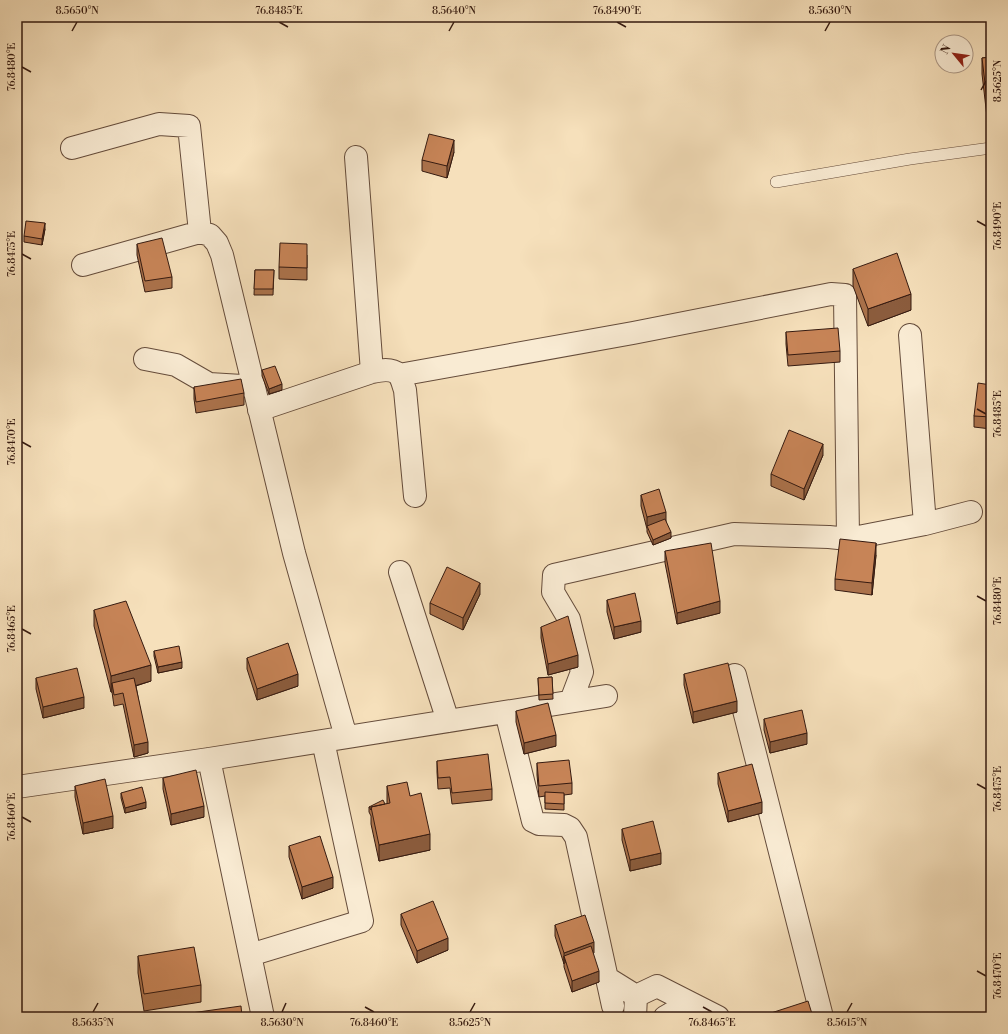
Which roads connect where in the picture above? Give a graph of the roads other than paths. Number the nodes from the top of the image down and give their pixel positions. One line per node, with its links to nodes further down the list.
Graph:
1 (72, 148): 5 (street)
2 (991, 148): 4 (lane)
3 (356, 157): 9 (street)
4 (776, 182)
5 (200, 232): 6 (street); 11 (street)
6 (84, 265)
7 (910, 335): 15 (street)
8 (145, 359): 11 (street)
9 (372, 372): 10 (street); 12 (street)
10 (399, 375): 13 (street); 16 (street)
11 (254, 386): 12 (street)
12 (259, 410): 23 (street)
13 (415, 496)
14 (972, 512): 15 (street)
15 (925, 524): 16 (street)
16 (848, 539): 20 (street)
17 (400, 572): 22 (street)
18 (736, 675): 35 (street)
19 (606, 696): 20 (street)
20 (571, 701): 21 (street)
21 (506, 712): 22 (street); 28 (street)
22 (448, 721): 23 (street)
23 (346, 737): 24 (street)
24 (323, 741): 25 (street); 27 (street)
25 (209, 759): 26 (street); 27 (street)
26 (17, 788)
27 (250, 955): 32 (street)
28 (607, 978): 30 (street); 31 (street)
29 (689, 1003): 31 (street); 33 (street); 34 (street)
30 (613, 1006)
31 (636, 1006)
32 (263, 1017)
33 (665, 1017)
34 (718, 1017)
35 (822, 1017)

